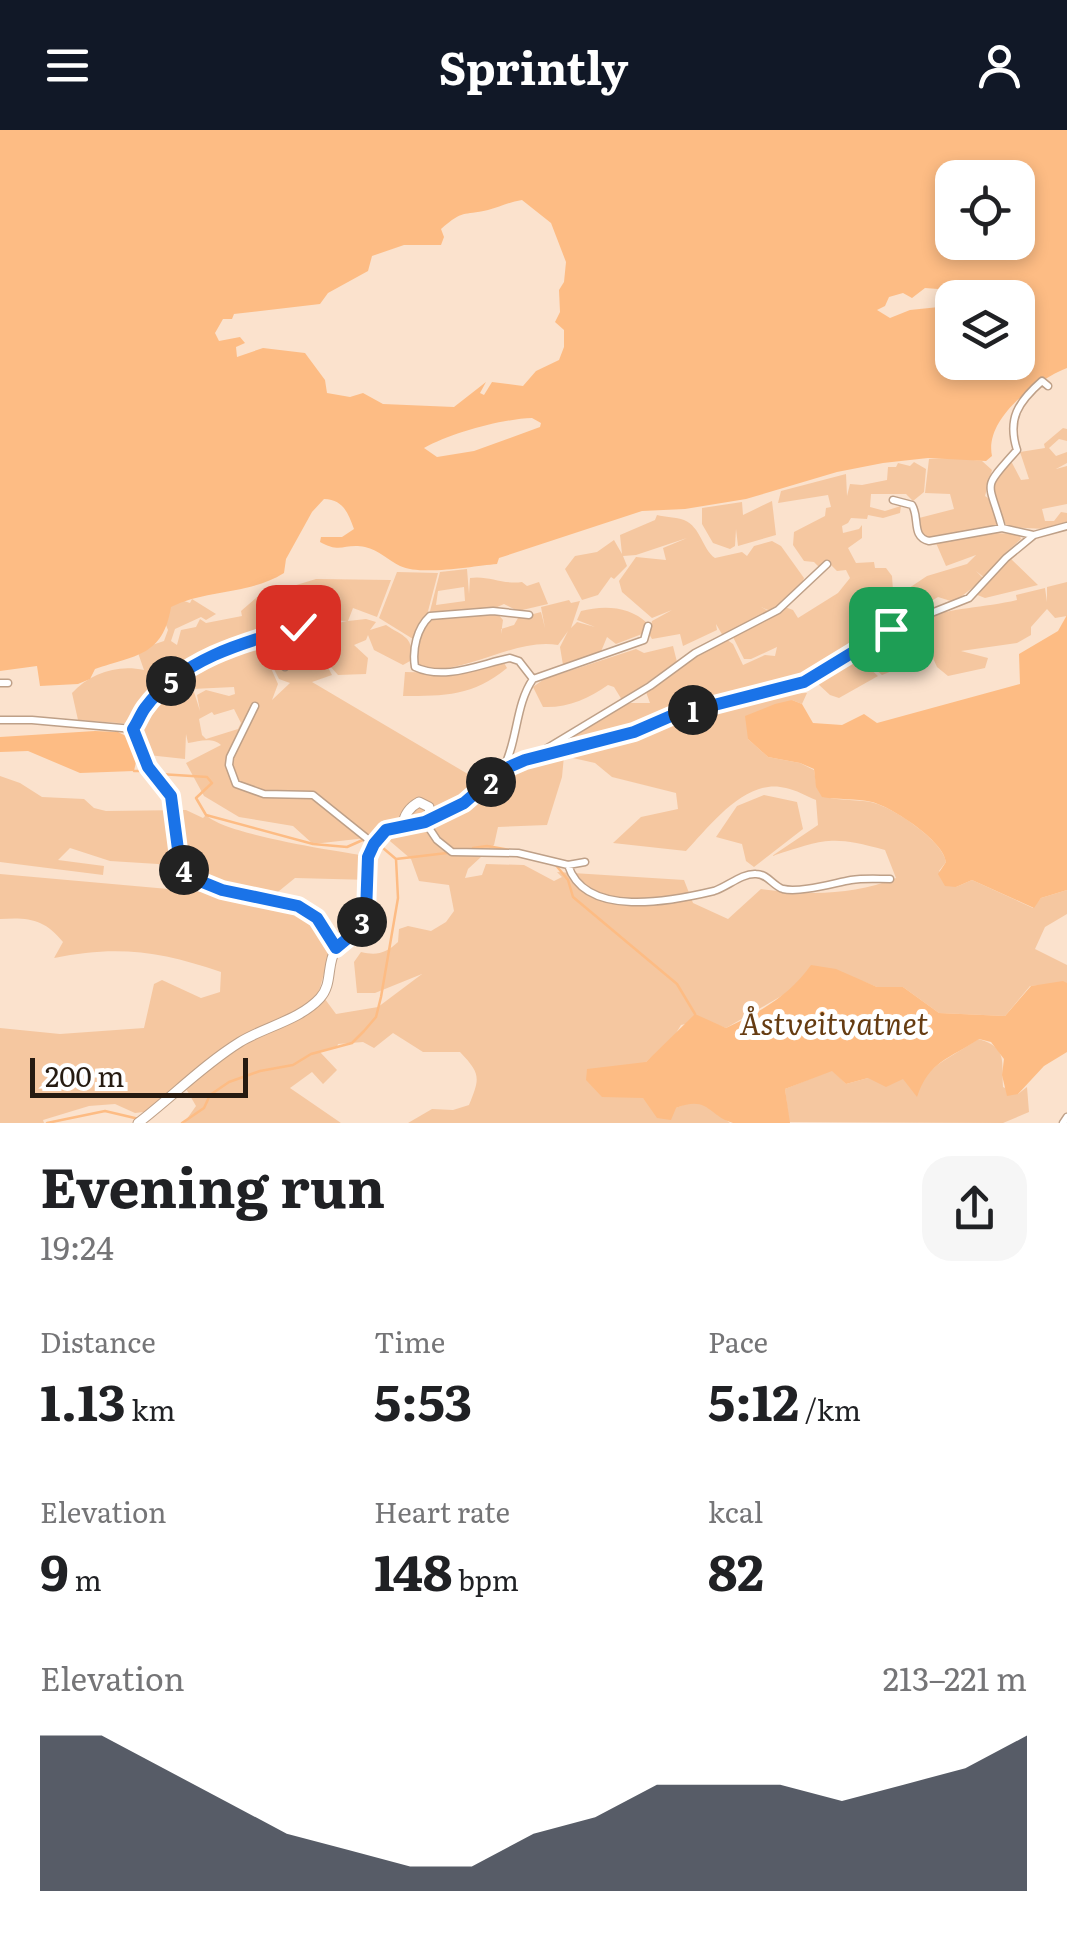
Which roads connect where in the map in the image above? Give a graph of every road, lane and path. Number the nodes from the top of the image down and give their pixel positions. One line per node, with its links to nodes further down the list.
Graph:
1 (1048, 386): 4 (street)
2 (893, 500): 4 (street)
3 (1067, 526): 5 (street)
4 (1002, 528): 5 (street)
5 (1034, 535): 14 (street)
6 (828, 564): 14 (street)
7 (529, 616): 10 (street)
8 (648, 626): 10 (street)
9 (284, 667): 13 (street)
10 (533, 679): 15 (street)
11 (255, 706): 18 (street)
12 (0, 720): 13 (street)
13 (133, 729): 22 (street)
14 (534, 758): 15 (street)
15 (502, 770): 16 (street)
16 (428, 820): 17 (street); 17 (street); 20 (street)
17 (404, 825): 18 (street)
18 (374, 840): 22 (street)
19 (585, 862): 20 (street)
20 (568, 865): 21 (street)
21 (890, 879)
22 (336, 948): 23 (street)
23 (142, 1120)

